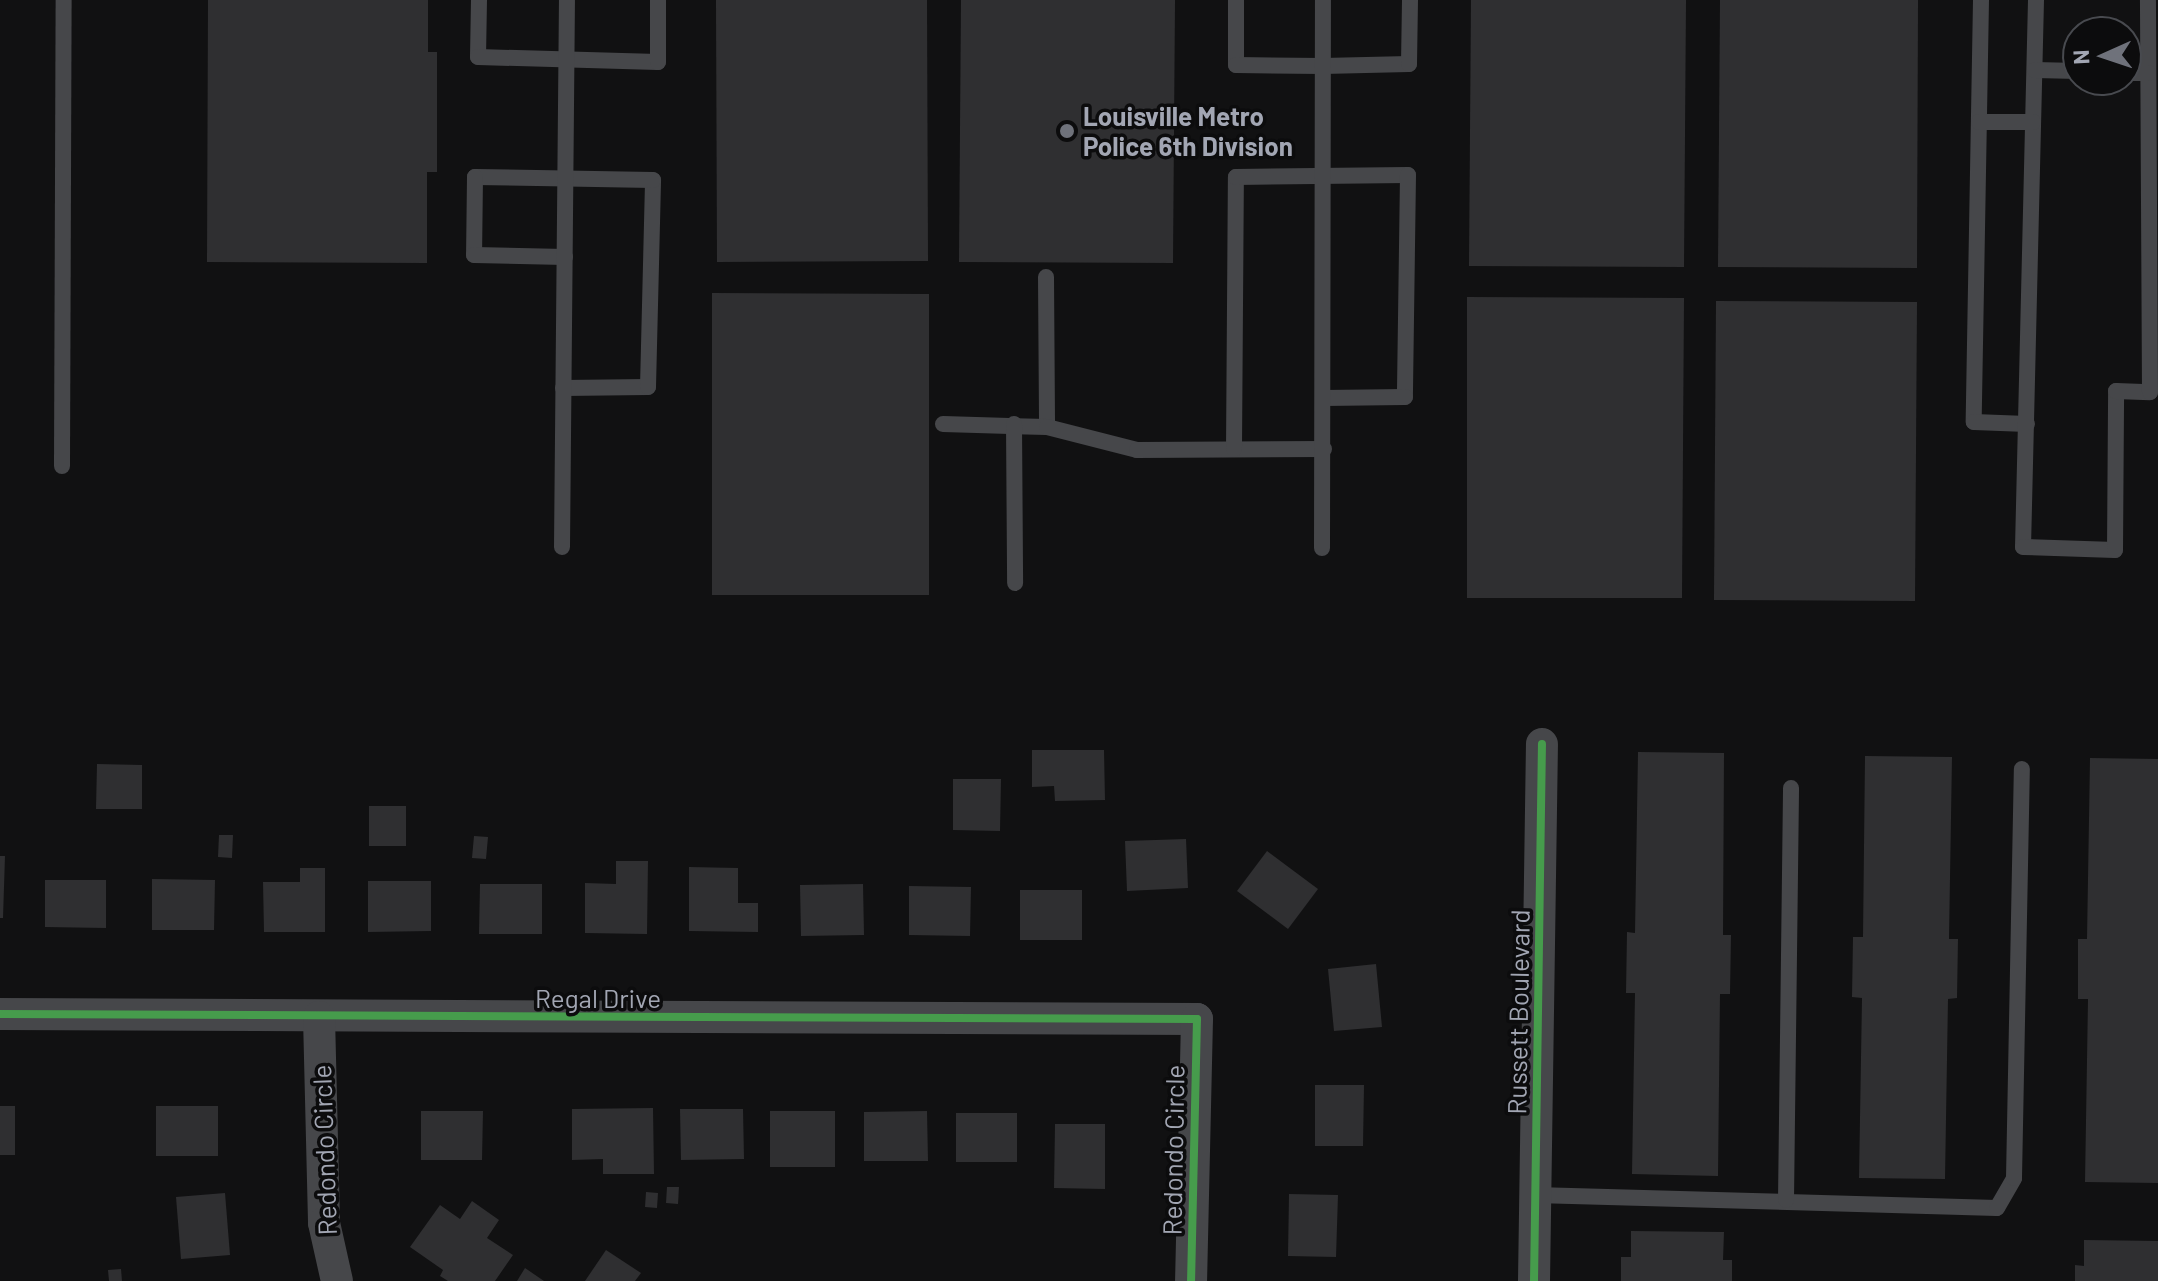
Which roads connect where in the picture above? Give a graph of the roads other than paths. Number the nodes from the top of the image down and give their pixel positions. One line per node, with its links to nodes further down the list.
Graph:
1 (64, 0): 31 (lane)
2 (479, 0): 11 (lane)
3 (567, 0): 11 (lane)
4 (658, 0): 11 (lane)
5 (1236, 0): 12 (lane)
6 (1323, 0): 12 (lane)
7 (1410, 0): 12 (lane)
8 (1981, 0): 17 (lane)
9 (2036, 0): 13 (lane)
10 (2148, 0): 16 (lane)
11 (566, 60): 20 (lane)
12 (1323, 66): 19 (lane)
13 (2035, 70): 14 (lane); 18 (lane)
14 (2062, 71)
15 (2142, 73): 16 (lane)
16 (2148, 73): 27 (lane)
17 (1979, 122): 18 (lane); 27 (lane)
18 (2033, 122): 27 (lane)
19 (1322, 176): 24 (lane); 24 (lane); 29 (lane)
20 (565, 179): 21 (lane); 21 (lane); 23 (lane)
21 (565, 257): 23 (lane)
22 (1046, 277): 28 (lane)
23 (563, 388): 32 (lane)
24 (1324, 398): 30 (lane)
25 (943, 424): 26 (lane)
26 (1014, 424): 28 (lane); 34 (lane)
27 (2027, 424)
28 (1047, 427): 29 (lane)
29 (1234, 449): 30 (lane)
30 (1324, 449): 33 (lane)
31 (62, 466)
32 (562, 547)
33 (1322, 548)
34 (1015, 583)
35 (1542, 744): 41 (street, Russett Boulevard)
36 (2022, 769): 42 (lane)
37 (1791, 788): 42 (lane)
38 (0, 1014): 39 (street, Regal Drive)
39 (319, 1017): 40 (street, Regal Drive); 43 (street, Redondo Circle)
40 (1197, 1019): 44 (street, Redondo Circle)
41 (1535, 1195): 42 (lane); 45 (street, Russett Boulevard)
42 (1786, 1200)
43 (337, 1281)
44 (1191, 1281)
45 (1534, 1281)

